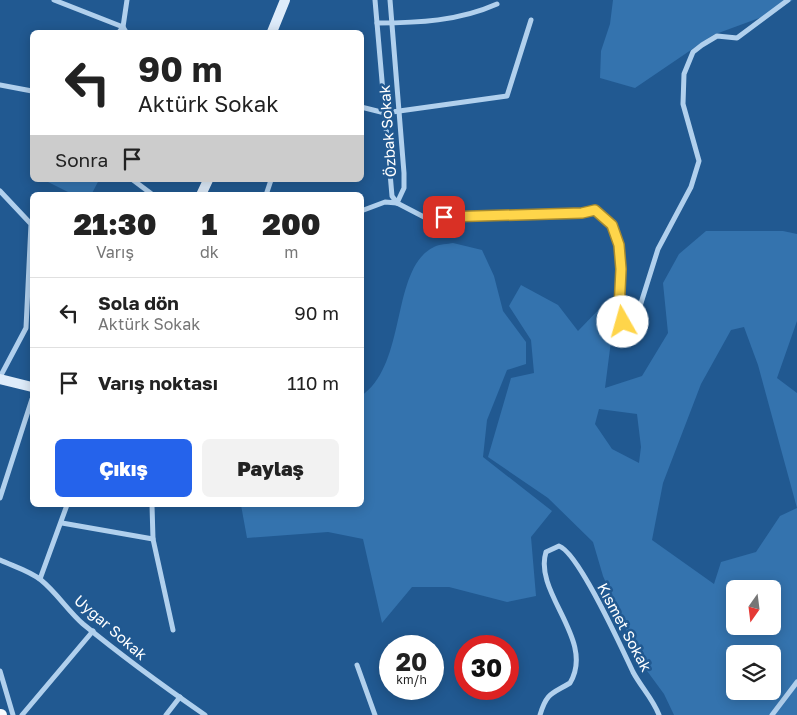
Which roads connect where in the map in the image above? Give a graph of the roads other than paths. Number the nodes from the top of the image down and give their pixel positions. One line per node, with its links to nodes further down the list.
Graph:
1 (54, 0): 11 (street)
2 (127, 0): 11 (street)
3 (285, 0): 14 (street)
4 (375, 0): 9 (street, Özbak Sokak)
5 (390, 0): 10 (street, Özbak Sokak)
6 (788, 0): 23 (street)
7 (497, 4): 10 (street)
8 (531, 20): 18 (street)
9 (377, 23): 10 (street); 19 (street, Özbak Sokak)
10 (392, 23): 18 (street, Özbak Sokak)
11 (123, 27): 12 (street); 13 (street)
12 (121, 30)
13 (125, 30)
14 (273, 30)
15 (0, 84): 16 (street)
16 (30, 91)
17 (364, 108): 19 (street)
18 (399, 112): 19 (street); 23 (street, Özbak Sokak)
19 (385, 113): 23 (street, Özbak Sokak)
20 (136, 182): 22 (street)
21 (0, 191): 25 (street)
22 (149, 192)
23 (397, 204): 24 (street)
24 (364, 210)
25 (30, 223)
26 (30, 245): 27 (street)
27 (0, 378): 28 (street)
28 (30, 386)
29 (30, 405): 30 (street)
30 (0, 498)
31 (66, 507): 33 (street)
32 (152, 507): 34 (street)
33 (62, 523): 34 (street); 36 (street)
34 (153, 539): 37 (street)
35 (0, 560): 36 (street, Uygar Sokak)
36 (40, 579): 38 (street, Uygar Sokak)
37 (173, 630)
38 (93, 631): 42 (street, Uygar Sokak); 44 (street)
39 (357, 665): 47 (street)
40 (0, 671): 43 (street)
41 (797, 682): 50 (street)
42 (180, 696): 45 (street); 46 (street, Uygar Sokak)
43 (13, 715)
44 (22, 715)
45 (166, 715)
46 (205, 715)
47 (376, 715)
48 (540, 715): 49 (street, Kısmet Sokak)
49 (659, 715)
50 (772, 715)

